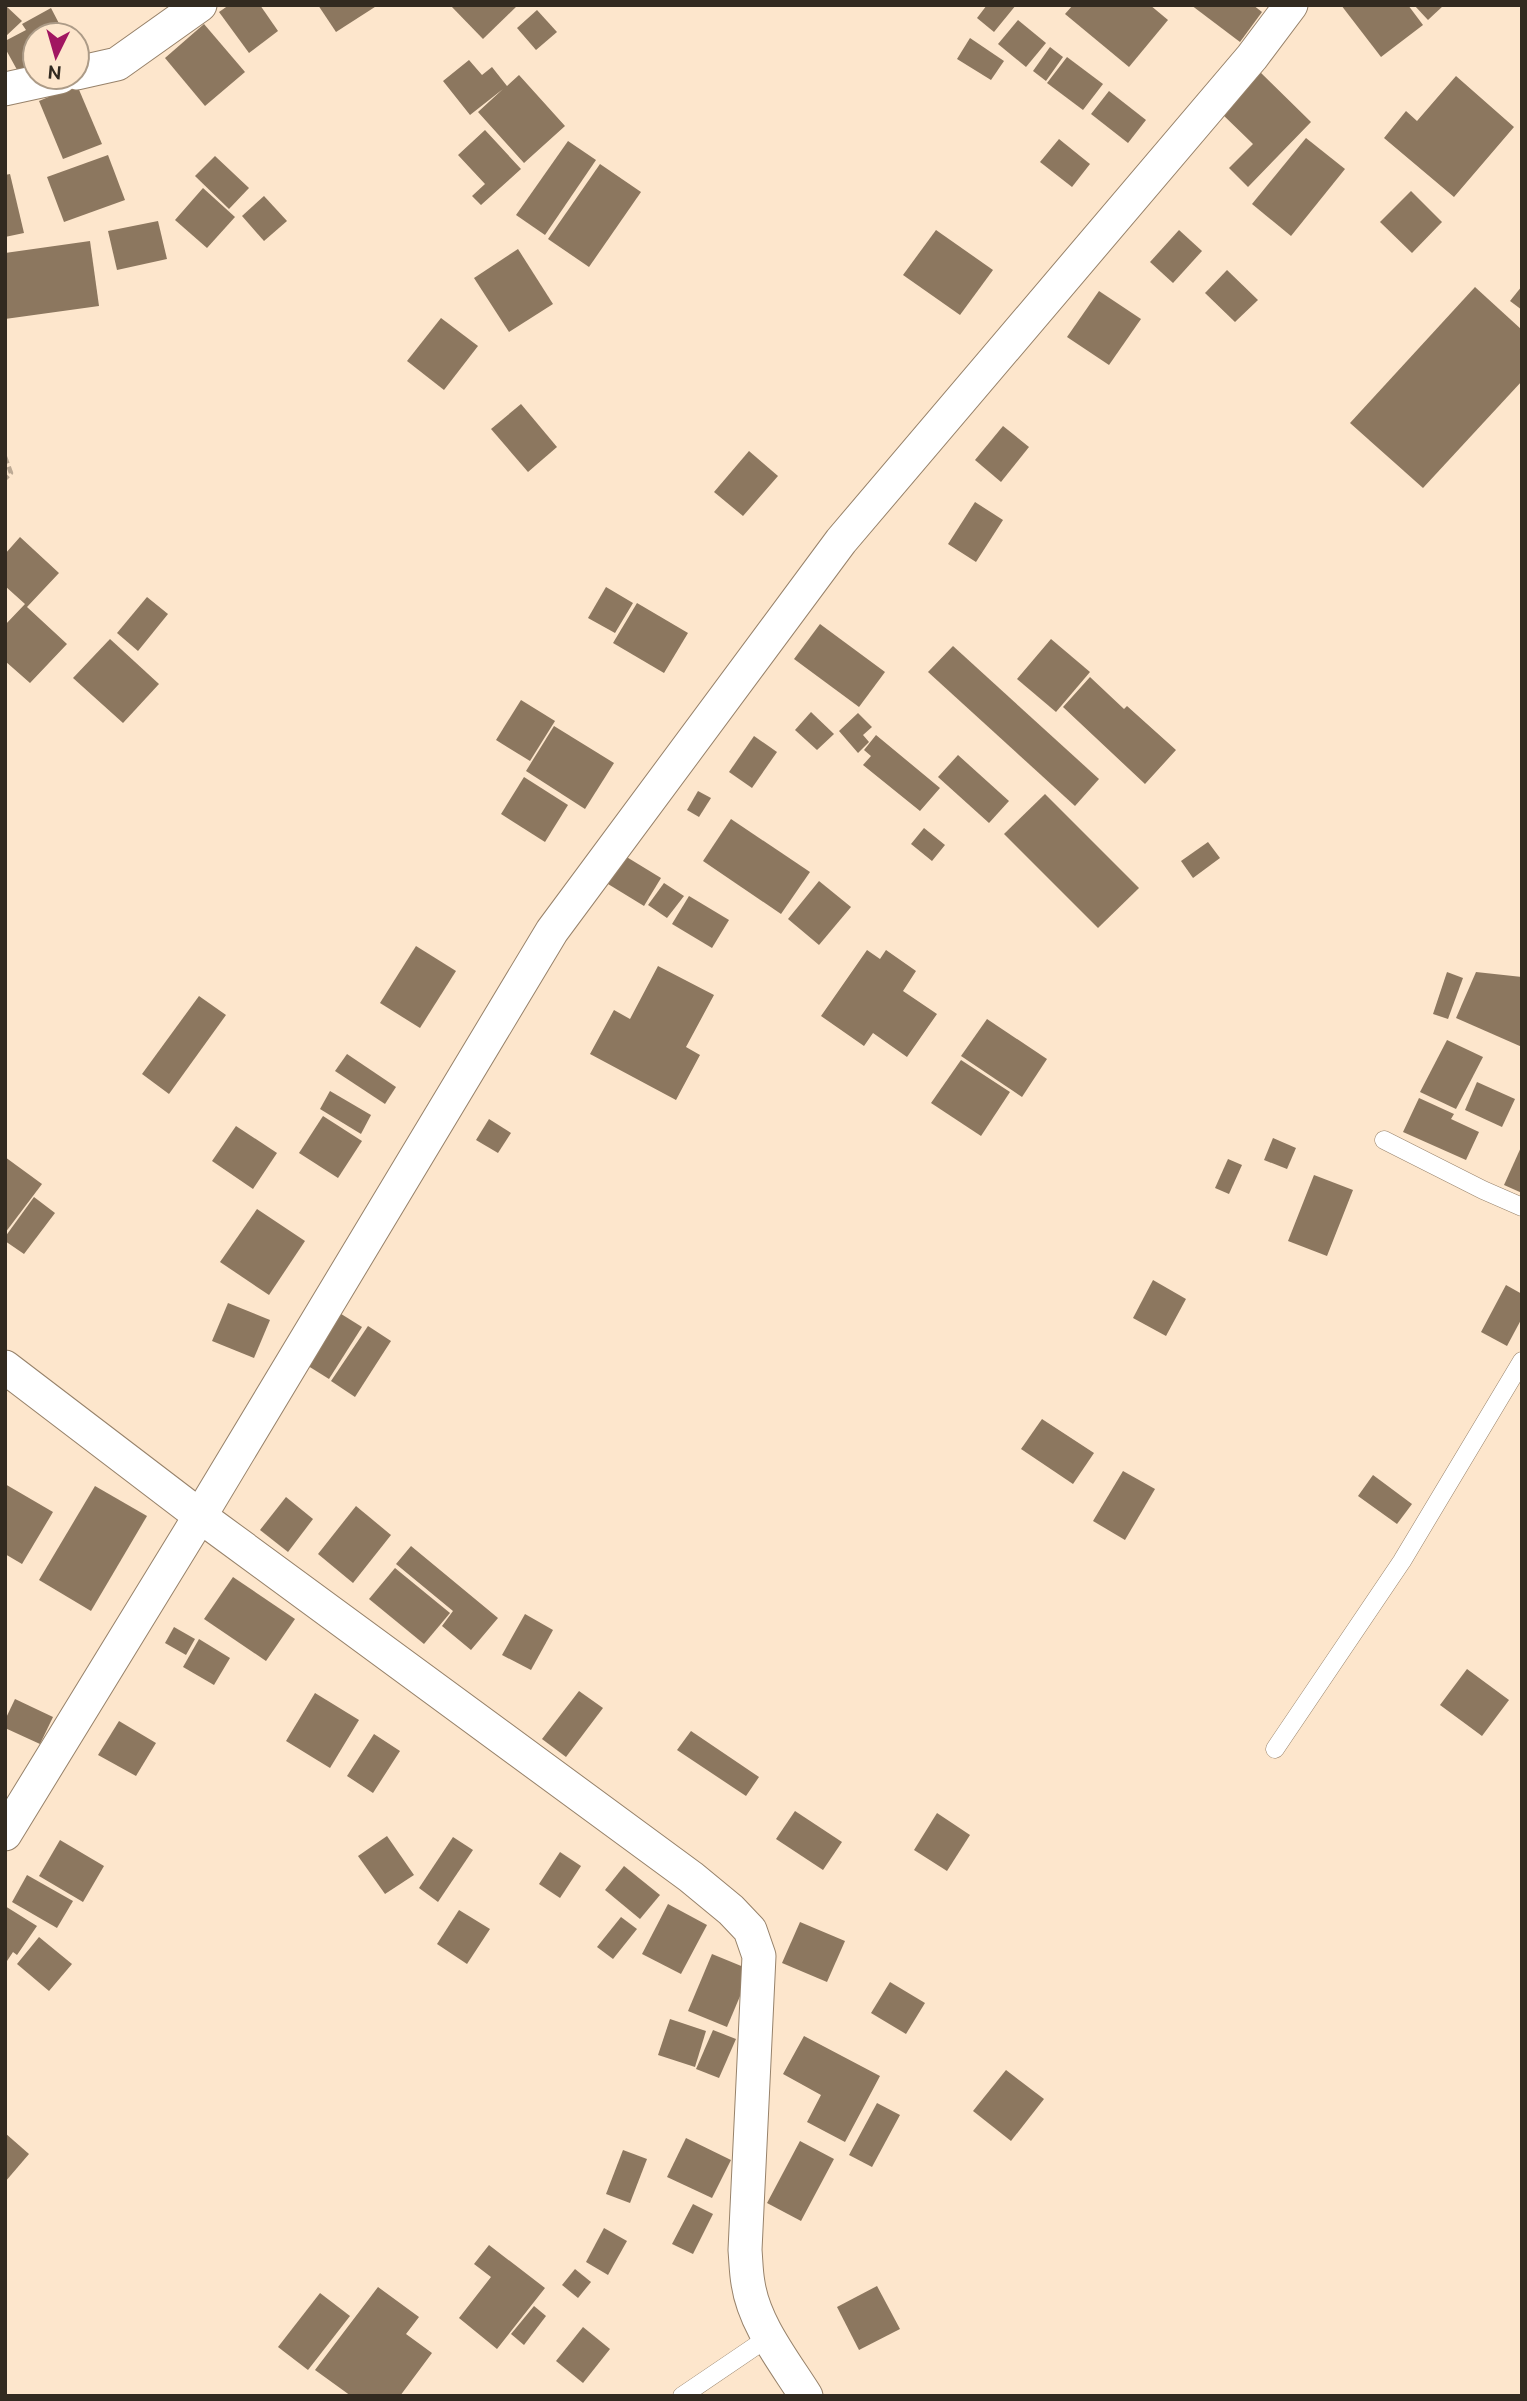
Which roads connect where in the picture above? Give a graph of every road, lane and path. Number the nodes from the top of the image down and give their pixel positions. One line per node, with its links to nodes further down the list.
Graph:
1 (1292, 5): 10 (street)
2 (182, 10): 3 (street)
3 (91, 70)
4 (5, 457): 5 (path)
5 (5, 479)
6 (1384, 1140): 7 (lane)
7 (1522, 1207)
8 (1522, 1361): 11 (lane)
9 (5, 1367): 10 (street)
10 (200, 1516): 12 (street); 13 (street)
11 (1275, 1749)
12 (5, 1834)
13 (769, 2337): 14 (lane); 15 (street)
14 (682, 2396)
15 (806, 2396)

